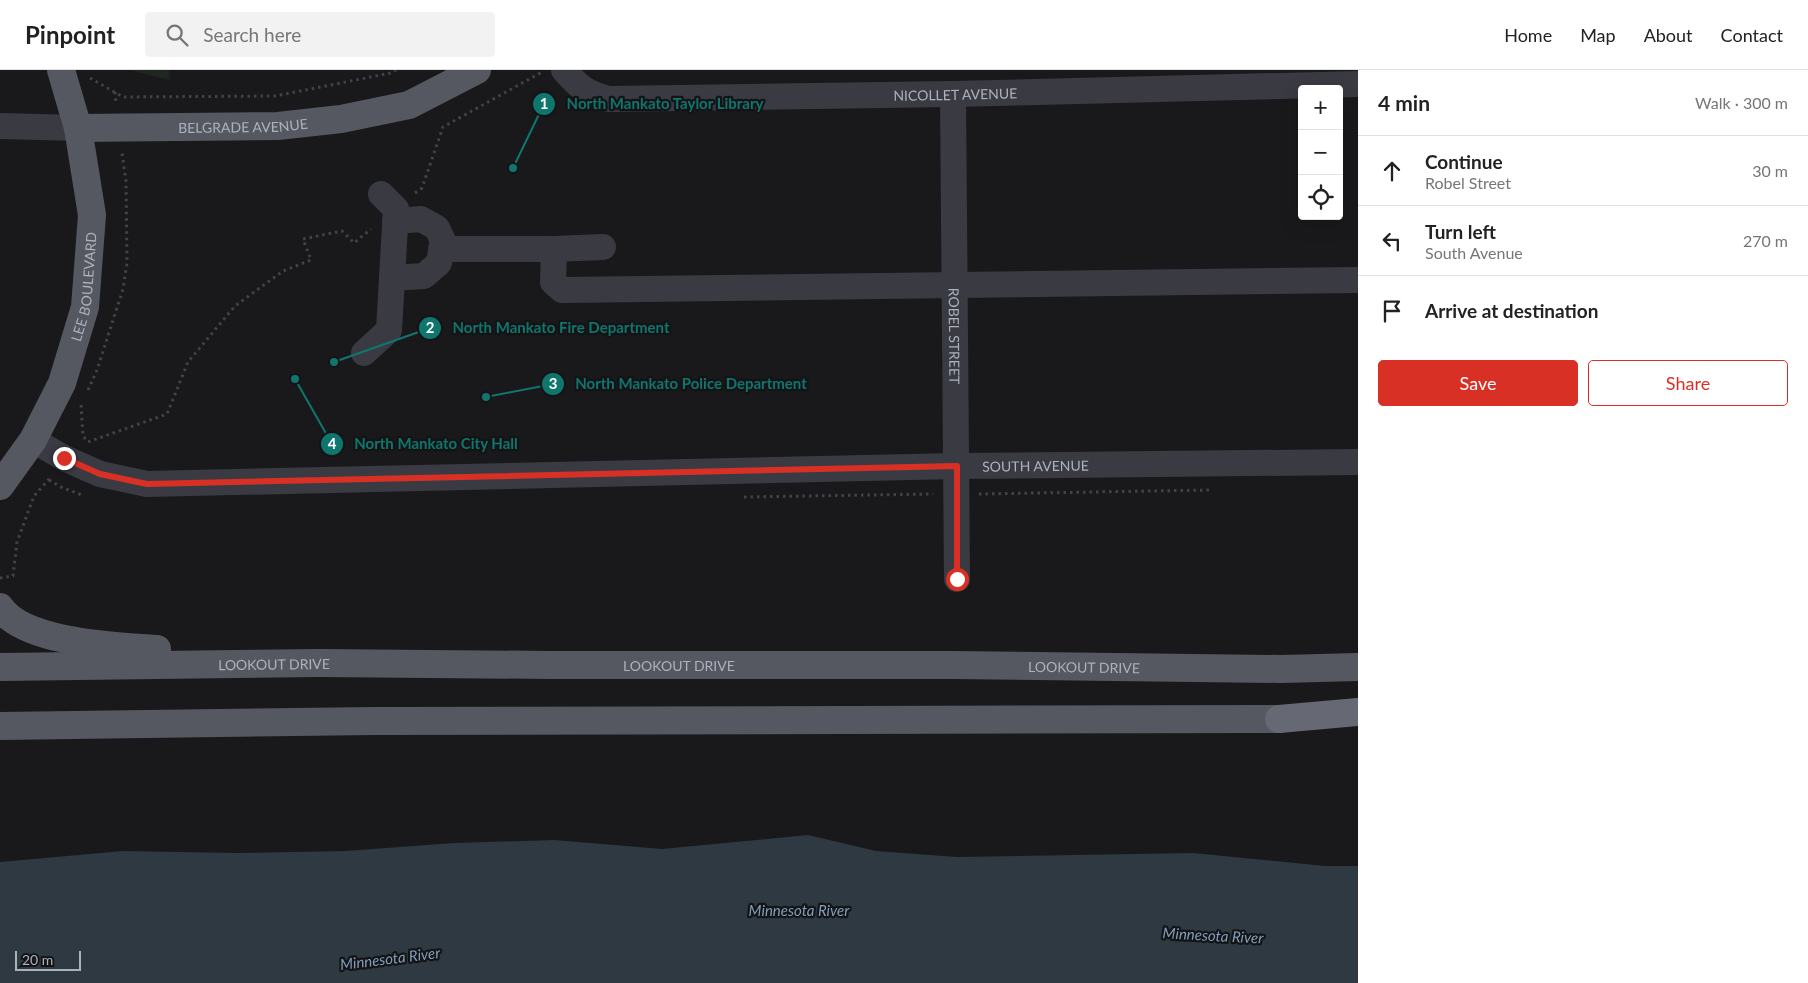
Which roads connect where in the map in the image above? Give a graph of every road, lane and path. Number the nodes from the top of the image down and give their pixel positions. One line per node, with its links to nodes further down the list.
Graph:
1 (61, 70): 11 (main road, LEE BOULEVARD)
2 (87, 70): 8 (path)
3 (396, 70): 8 (path)
4 (477, 70): 12 (main road, BELGRADE AVENUE)
5 (544, 70): 13 (path)
6 (564, 70): 9 (street, NICOLLET AVENUE)
7 (1358, 84): 9 (street, NICOLLET AVENUE)
8 (115, 92): 12 (path)
9 (953, 94): 19 (street, ROBEL STREET)
10 (0, 126): 11 (street, BELGRADE AVENUE)
11 (78, 128): 12 (main road, BELGRADE AVENUE); 21 (main road, LEE BOULEVARD)
12 (119, 128): 13 (path)
13 (390, 208): 15 (street); 17 (street)
14 (603, 247): 16 (street)
15 (442, 249): 16 (street); 17 (street)
16 (554, 249): 19 (street)
17 (392, 278): 20 (street)
18 (1358, 280): 19 (street)
19 (955, 284): 24 (street, ROBEL STREET)
20 (364, 353)
21 (33, 440): 22 (street, SOUTH AVENUE); 25 (main road, LEE BOULEVARD)
22 (64, 458): 24 (street, SOUTH AVENUE); 26 (path)
23 (1358, 462): 24 (street, SOUTH AVENUE)
24 (957, 466): 27 (street, ROBEL STREET)
25 (0, 486)
26 (0, 578)
27 (957, 579)
28 (0, 607): 29 (main road)
29 (320, 663): 30 (main road, LOOKOUT DRIVE); 31 (main road, LOOKOUT DRIVE)
30 (0, 667)
31 (1358, 667)
32 (1358, 712): 33 (highway)
33 (1279, 719): 34 (highway); 35 (main road)
34 (1358, 720)
35 (0, 726)

